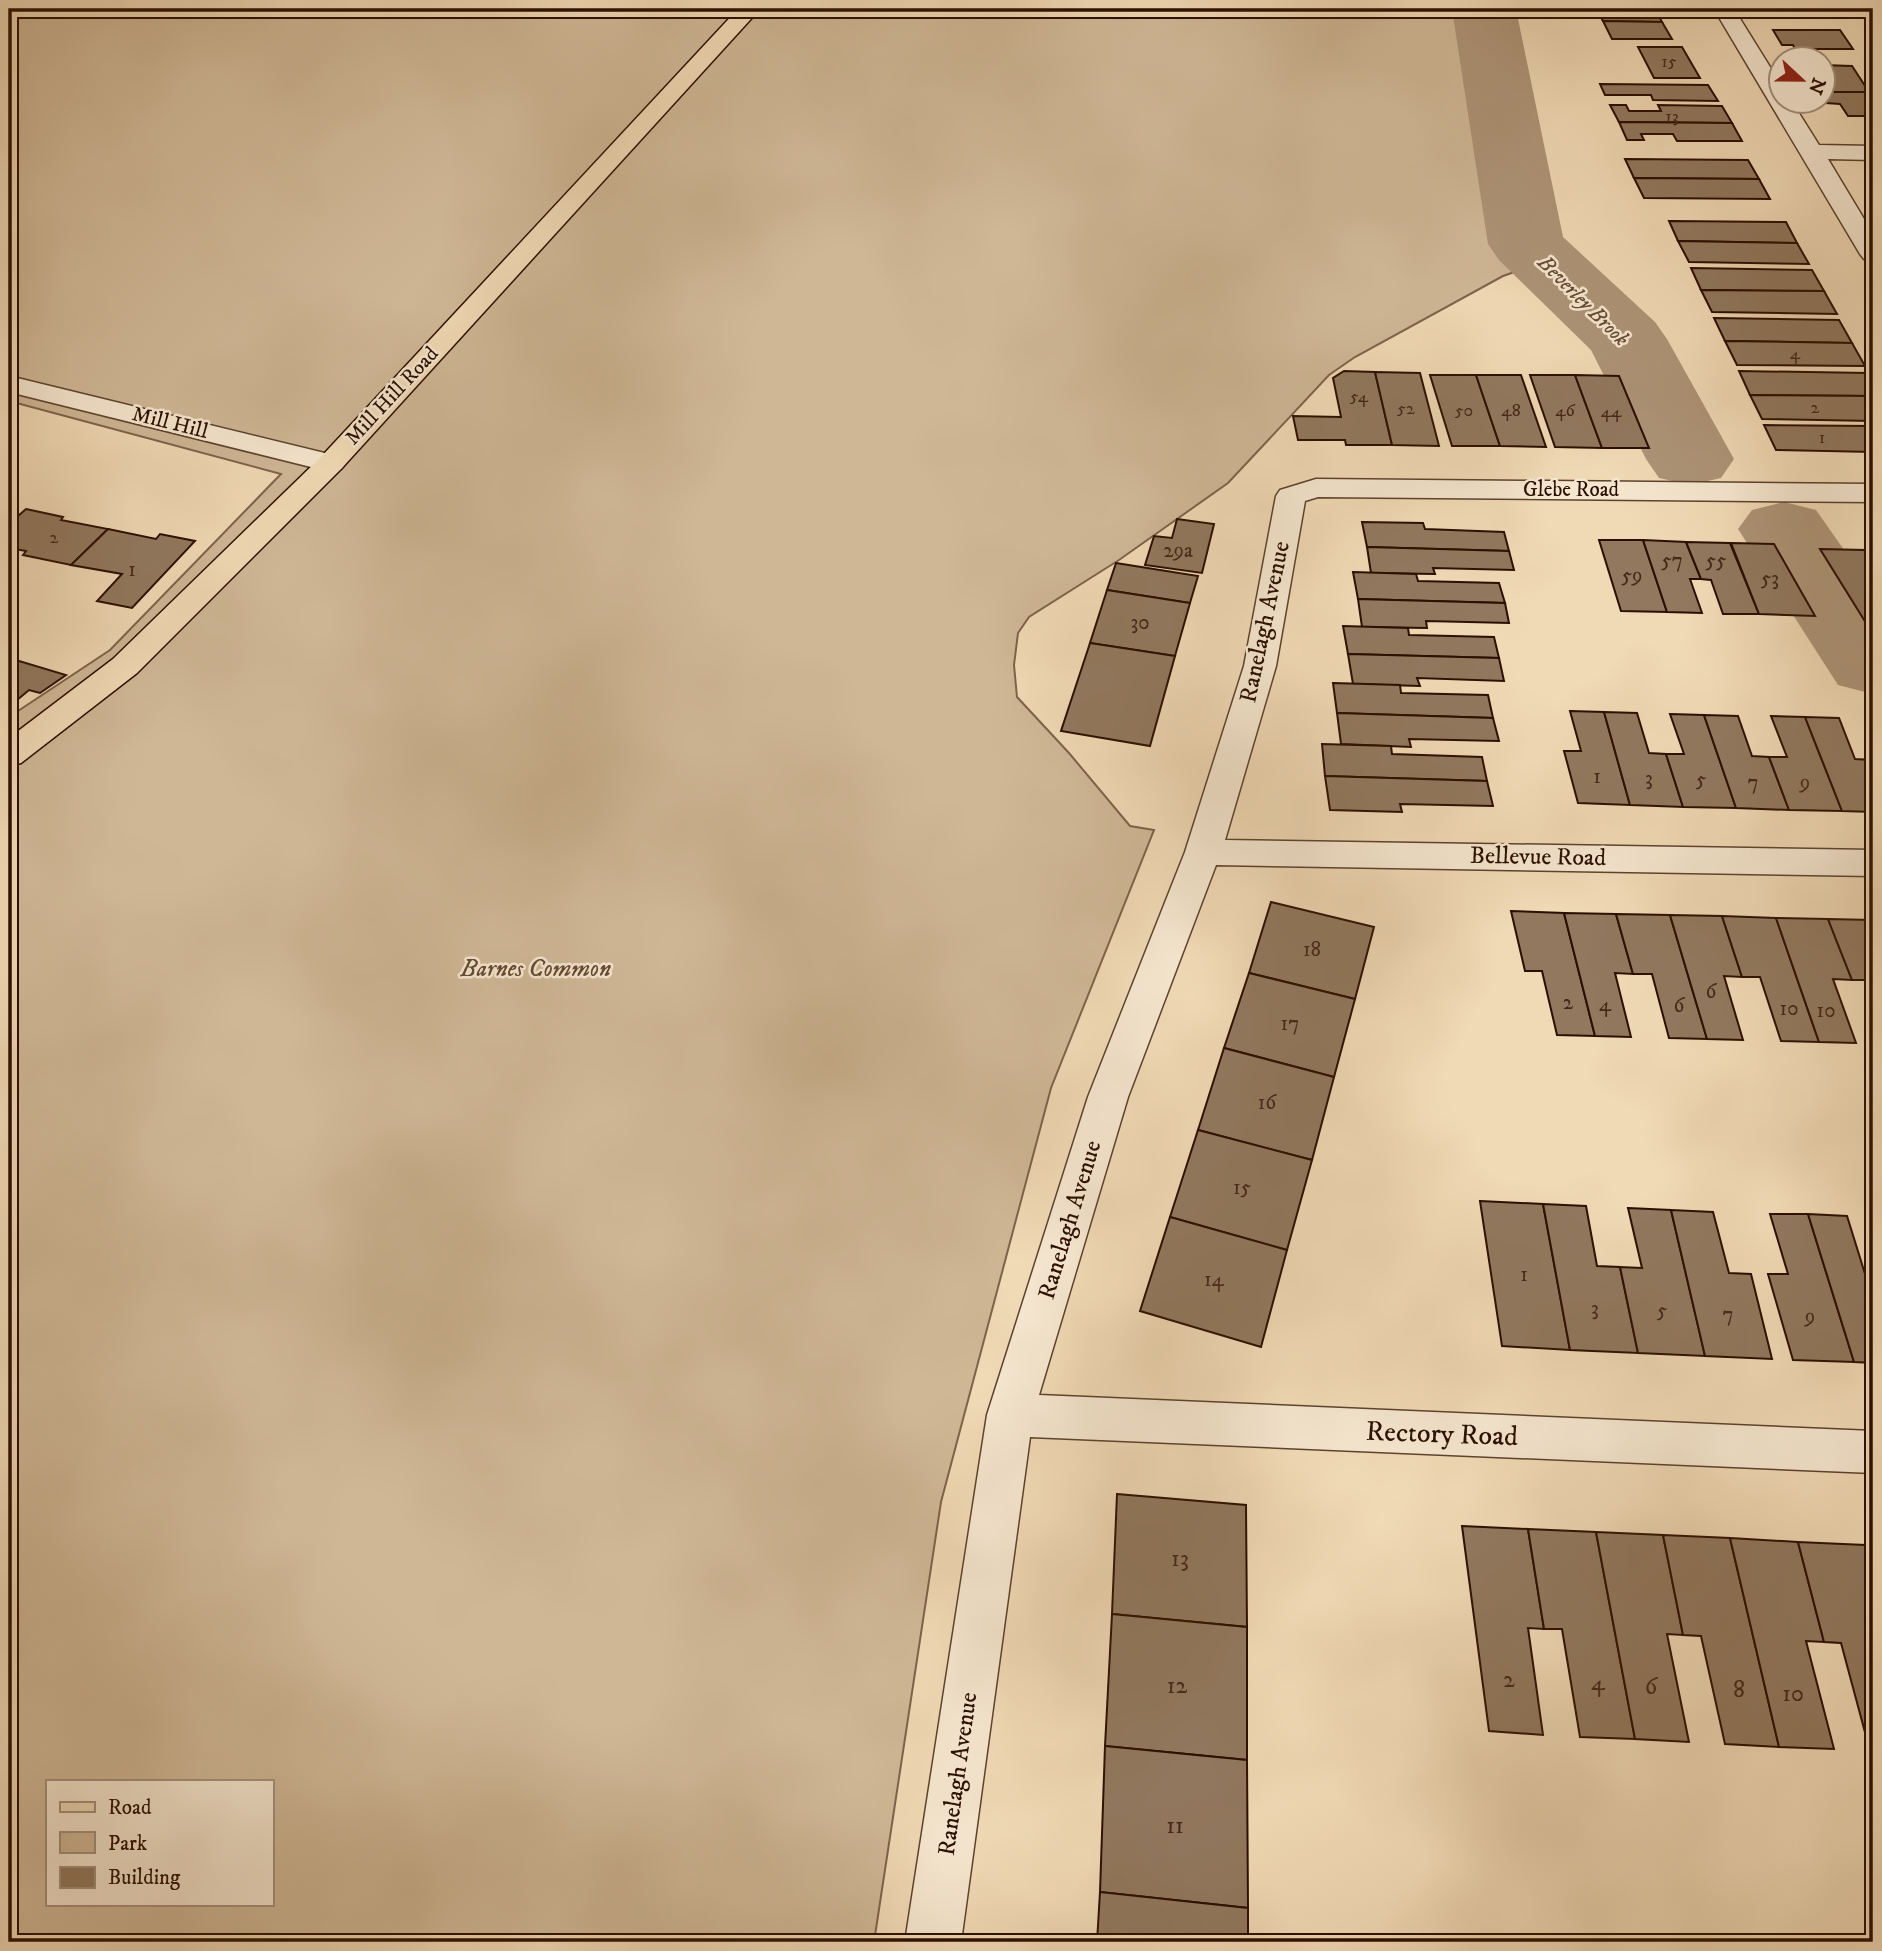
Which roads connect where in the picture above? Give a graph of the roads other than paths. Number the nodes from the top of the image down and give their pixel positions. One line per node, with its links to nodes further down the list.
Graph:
1 (749, 9): 9 (main road, Mill Hill Road)
2 (1724, 9): 3 (street)
3 (1766, 77)
4 (1790, 116): 5 (street)
5 (1812, 152): 6 (street); 7 (street)
6 (1873, 153)
7 (1873, 254)
8 (9, 384): 9 (street, Mill Hill)
9 (331, 463): 12 (main road, Mill Hill Road)
10 (1873, 493): 11 (street, Glebe Road)
11 (1287, 517): 13 (street, Ranelagh Avenue)
12 (9, 755)
13 (1203, 852): 14 (street, Bellevue Road); 15 (street, Ranelagh Avenue)
14 (1873, 863)
15 (1010, 1415): 16 (street, Rectory Road); 17 (street, Ranelagh Avenue)
16 (1873, 1452)
17 (933, 1942)

